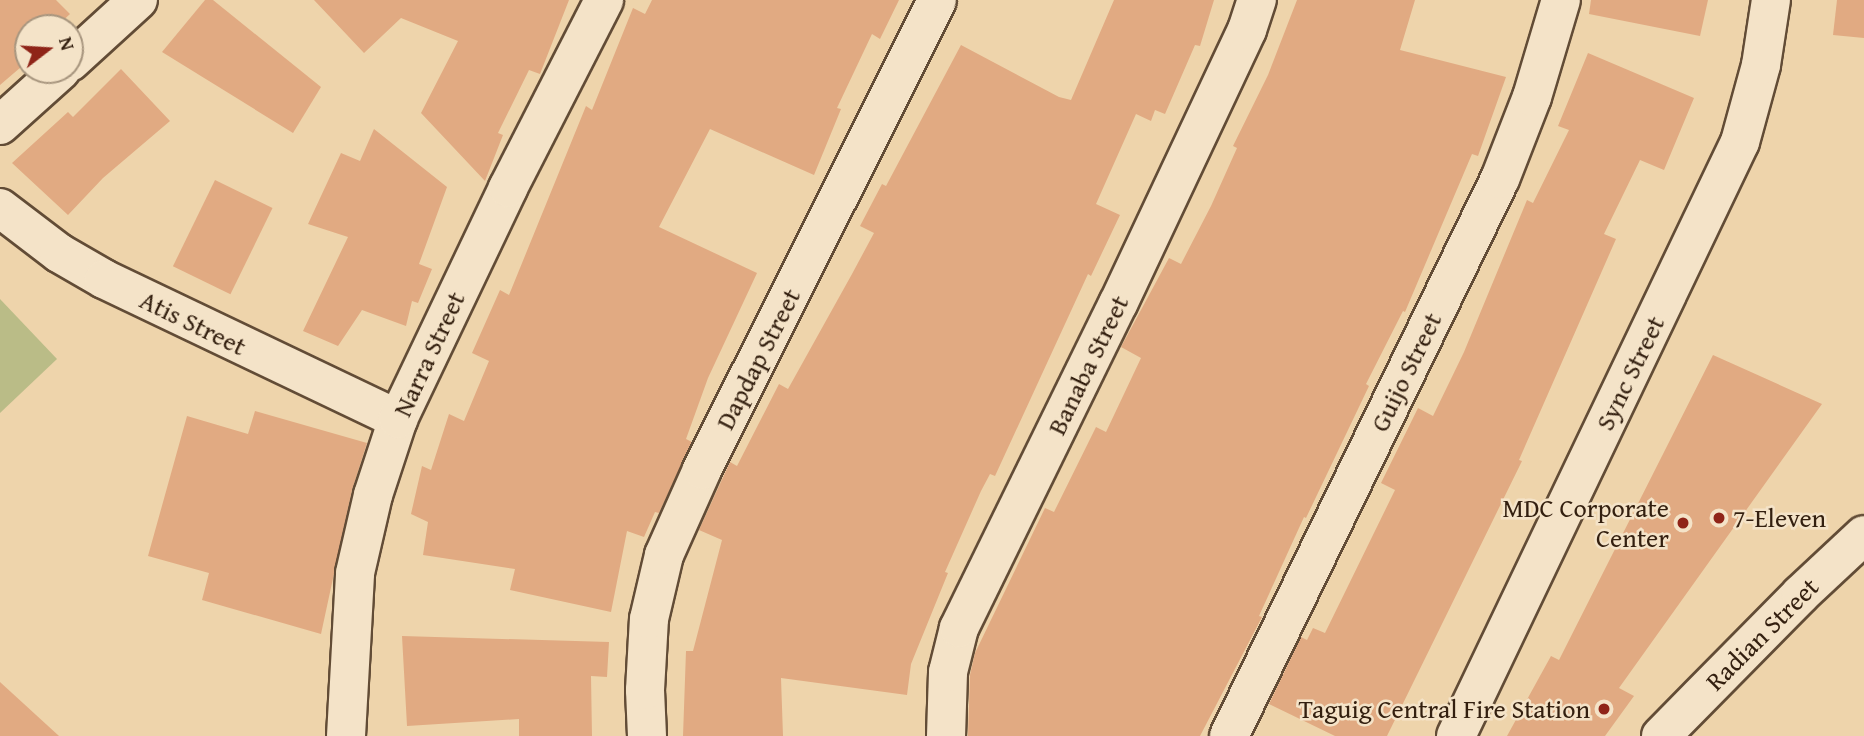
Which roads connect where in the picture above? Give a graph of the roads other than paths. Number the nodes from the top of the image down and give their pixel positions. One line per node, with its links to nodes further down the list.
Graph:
1 (138, 0): 7 (street)
2 (604, 0): 11 (street, Narra Street)
3 (937, 0): 14 (street, Dapdap Street)
4 (1257, 0): 15 (street, Banaba Street)
5 (1561, 0): 16 (street, Guijo Street)
6 (1771, 0): 17 (street, Sync Street)
7 (84, 49)
8 (45, 84): 9 (street)
9 (0, 125)
10 (0, 208): 11 (street, Atis Street)
11 (398, 419): 13 (street, Narra Street)
12 (1864, 535): 18 (street, Radian Street)
13 (346, 736)
14 (647, 736)
15 (946, 736)
16 (1229, 736)
17 (1456, 736)
18 (1661, 736)

